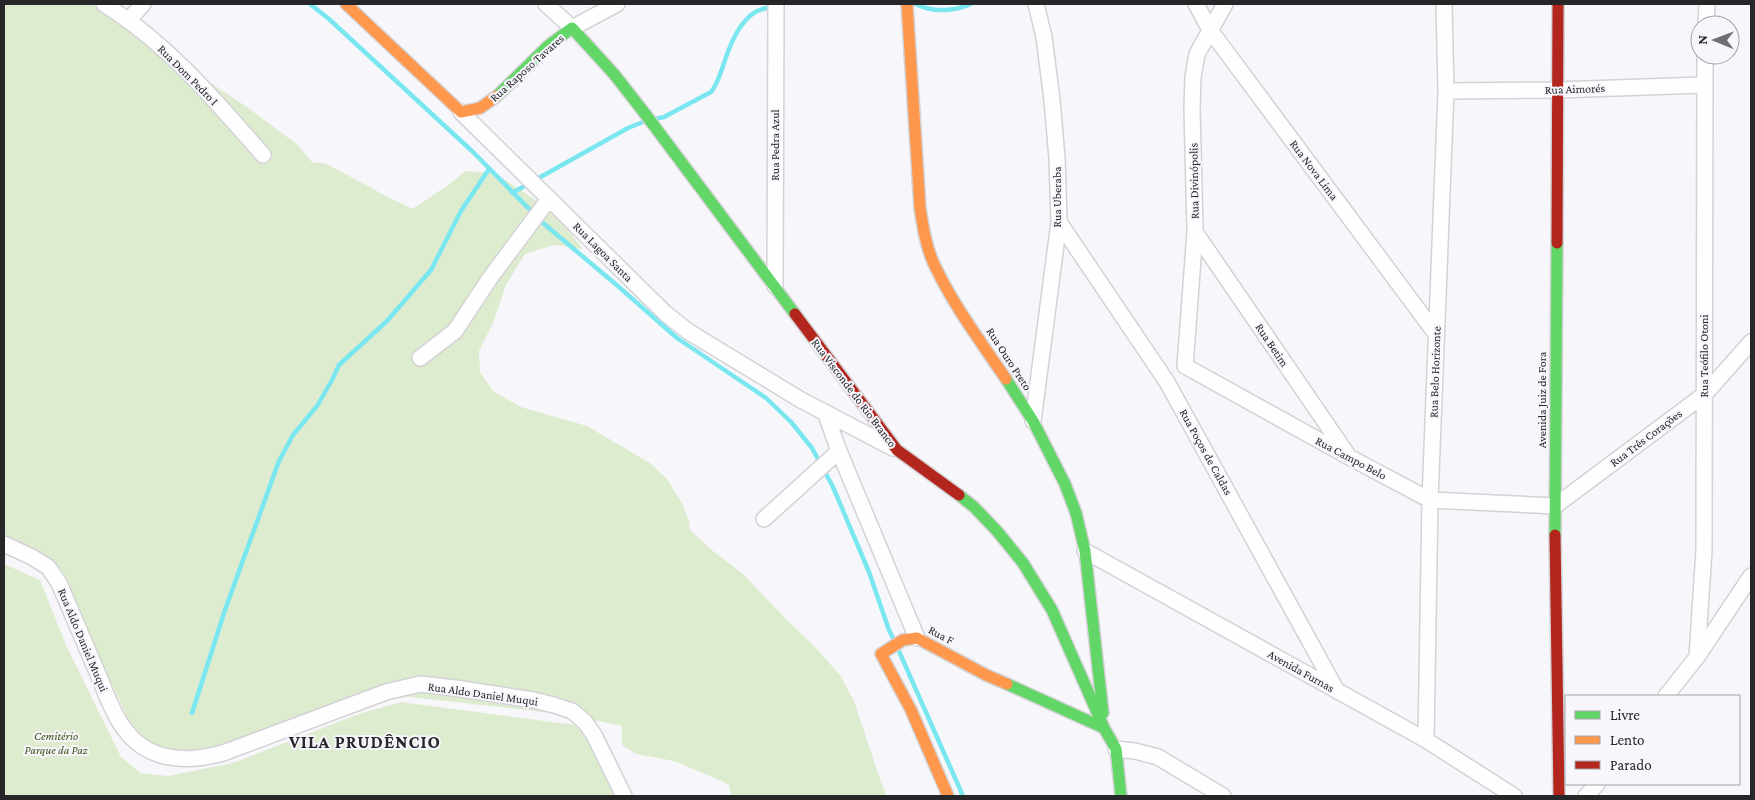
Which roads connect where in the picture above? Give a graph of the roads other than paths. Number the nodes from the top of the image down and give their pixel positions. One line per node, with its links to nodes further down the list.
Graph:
1 (104, 4): 13 (street, Rua Dom Pedro I)
2 (143, 4): 13 (street)
3 (346, 4): 20 (street, Rua Lagoa Santa)
4 (546, 4): 14 (street, Rua Visconde do Rio Branco)
5 (617, 4): 14 (street, Rua Raposo Tavares)
6 (776, 4): 25 (street, Rua Pedra Azul)
7 (907, 4): 33 (street, Rua Ouro Preto)
8 (1036, 4): 23 (street, Rua Uberaba)
9 (1196, 4): 15 (street, Rua Nova Lima)
10 (1225, 4): 15 (street, Rua Divinópolis)
11 (1444, 4): 19 (street, Rua Belo Horizonte)
12 (1558, 4): 18 (street, Avenida Juiz de Fora)
13 (128, 21): 21 (street, Rua Dom Pedro I)
14 (572, 28): 20 (street, Rua Raposo Tavares); 25 (street, Rua Visconde do Rio Branco)
15 (1210, 30): 24 (street, Rua Divinópolis); 26 (street, Rua Nova Lima)
16 (1704, 65): 17 (street, Rua Teófilo Otoni)
17 (1703, 85): 18 (street, Rua Aimorés); 31 (street, Rua Teófilo Otoni)
18 (1557, 90): 19 (street, Rua Aimorés); 38 (street, Avenida Juiz de Fora)
19 (1446, 91): 26 (street, Rua Belo Horizonte)
20 (461, 112): 22 (street, Rua Lagoa Santa)
21 (263, 155)
22 (549, 199): 28 (street); 32 (street, Rua Lagoa Santa)
23 (1059, 222): 30 (street, Rua Poços de Caldas); 33 (street, Rua Uberaba)
24 (1195, 232): 29 (street, Rua Divinópolis); 36 (street, Rua Betim)
25 (775, 286): 34 (street, Rua Visconde do Rio Branco)
26 (1436, 334): 37 (street, Rua Belo Horizonte)
27 (1751, 342): 31 (street, Rua Três Corações)
28 (420, 358)
29 (1185, 366): 30 (street); 36 (street, Rua Campo Belo)
30 (1167, 382): 45 (street, Rua Poços de Caldas)
31 (1705, 394): 38 (street, Rua Três Corações); 44 (street, Rua Teófilo Otoni)
32 (825, 412): 34 (street, Rua Lagoa Santa); 35 (street)
33 (1033, 421): 41 (street, Rua Ouro Preto)
34 (897, 450): 47 (street, Rua Visconde do Rio Branco)
35 (838, 451): 39 (street); 43 (street)
36 (1349, 457): 37 (street, Rua Campo Belo)
37 (1430, 500): 38 (street, Rua Campo Belo); 48 (street, Rua Belo Horizonte)
38 (1555, 506): 56 (street, Avenida Juiz de Fora)
39 (764, 519)
40 (4, 544): 51 (street, Rua Aldo Daniel Muqui)
41 (1085, 551): 45 (street, Avenida Furnas); 47 (street, Rua Ouro Preto)
42 (1751, 576): 44 (street)
43 (918, 638): 47 (street, Rua F); 52 (street, Rua F)
44 (1697, 657): 46 (street)
45 (1337, 691): 48 (street, Avenida Furnas)
46 (1667, 695)
47 (1104, 728): 49 (street, Rua Visconde do Rio Branco)
48 (1426, 740): 55 (street, Avenida Furnas)
49 (1116, 749): 53 (street, Rua Visconde do Rio Branco); 54 (street)
50 (1596, 785): 57 (street)
51 (624, 796)
52 (948, 796)
53 (1121, 796)
54 (1223, 796)
55 (1514, 796)
56 (1559, 796)
57 (1586, 796)

